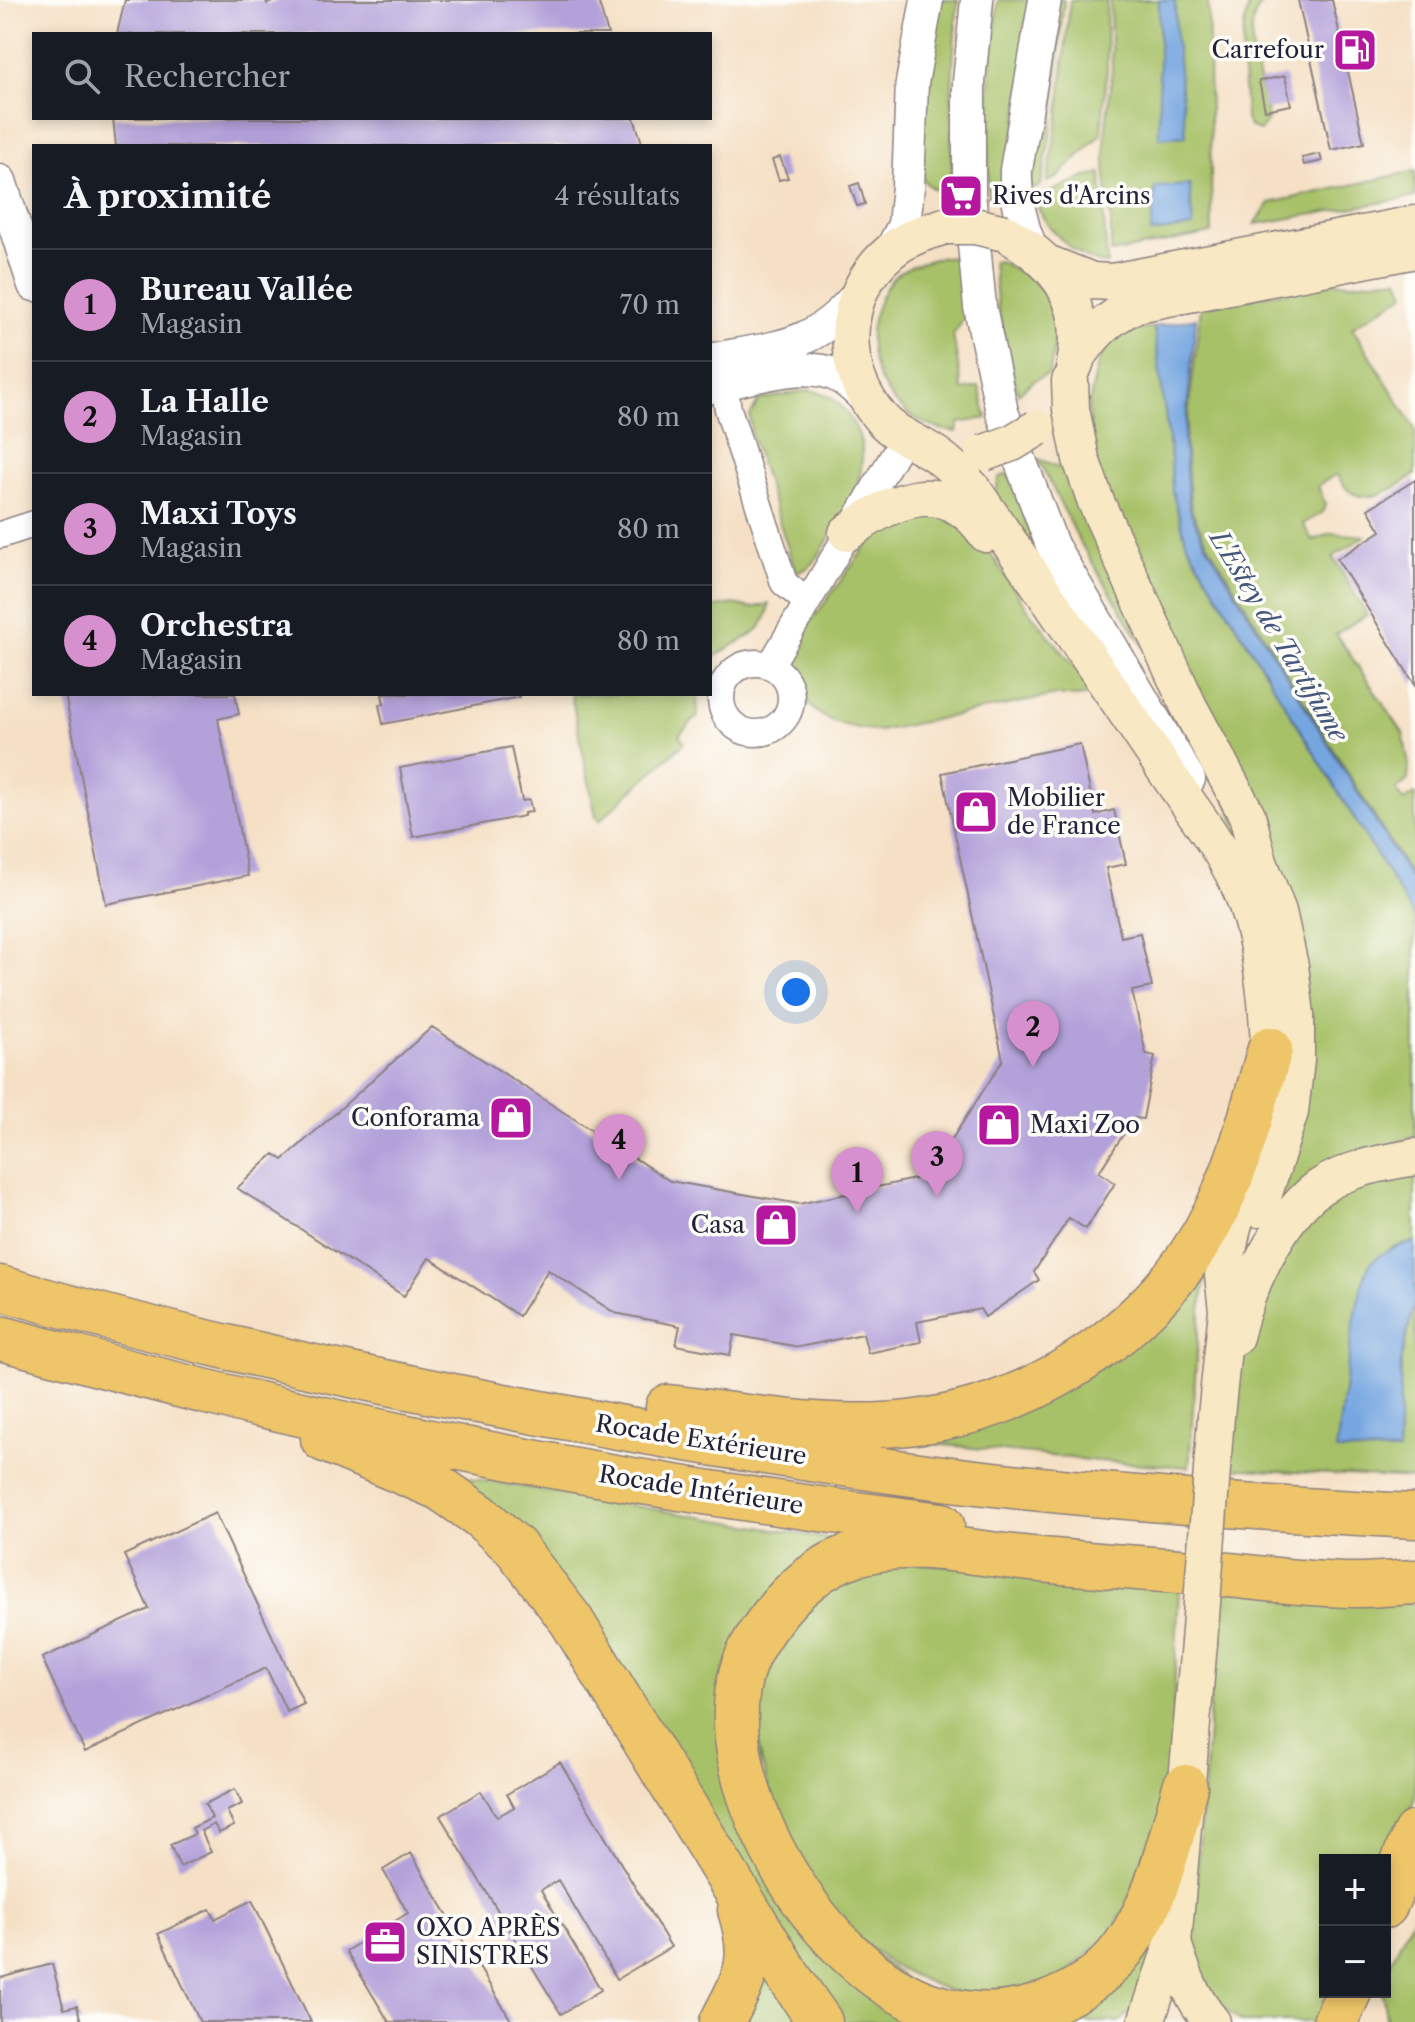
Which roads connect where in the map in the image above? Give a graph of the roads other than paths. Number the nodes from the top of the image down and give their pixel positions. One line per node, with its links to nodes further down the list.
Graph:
1 (927, 0): 8 (street)
2 (977, 0): 21 (street)
3 (1045, 0): 6 (street)
4 (0, 181): 9 (street)
5 (1415, 224): 6 (main road)
6 (1028, 248): 8 (main road, bridge); 11 (main road)
7 (1415, 250): 11 (main road)
8 (890, 252): 10 (main road)
9 (32, 279)
10 (858, 294): 12 (street); 13 (main road)
11 (1073, 370): 14 (main road, bridge); 21 (main road)
12 (715, 377): 13 (street); 18 (street)
13 (865, 398): 14 (main road)
14 (915, 443): 16 (street); 19 (main road)
15 (32, 525): 17 (street)
16 (847, 533): 18 (street); 19 (main road)
17 (0, 535)
18 (806, 601): 20 (street)
19 (1081, 645): 21 (main road)
20 (770, 666)
21 (1247, 869): 22 (main road); 25 (main road)
22 (1270, 1049): 25 (main road); 27 (highway)
23 (1415, 1157): 29 (main road)
24 (0, 1288): 27 (highway, Rocade Extérieure)
25 (1227, 1310): 29 (main road)
26 (0, 1338): 28 (highway, Rocade Intérieure)
27 (216, 1345): 30 (highway, Rocade Extérieure)
28 (210, 1393): 33 (highway, Rocade Intérieure); 37 (highway)
29 (1216, 1416): 35 (main road, bridge)
30 (1040, 1488): 31 (highway); 32 (highway, Rocade Extérieure)
31 (1415, 1495)
32 (1415, 1516)
33 (1415, 1565)
34 (1415, 1582): 35 (highway)
35 (1185, 1787): 39 (main road)
36 (1415, 1833): 38 (highway)
37 (733, 1884): 41 (highway); 42 (highway)
38 (1391, 1891)
39 (1173, 1943): 43 (main road); 44 (main road)
40 (1346, 1998): 45 (highway)
41 (722, 2022)
42 (820, 2022)
43 (1146, 2022)
44 (1212, 2022)
45 (1335, 2022)

